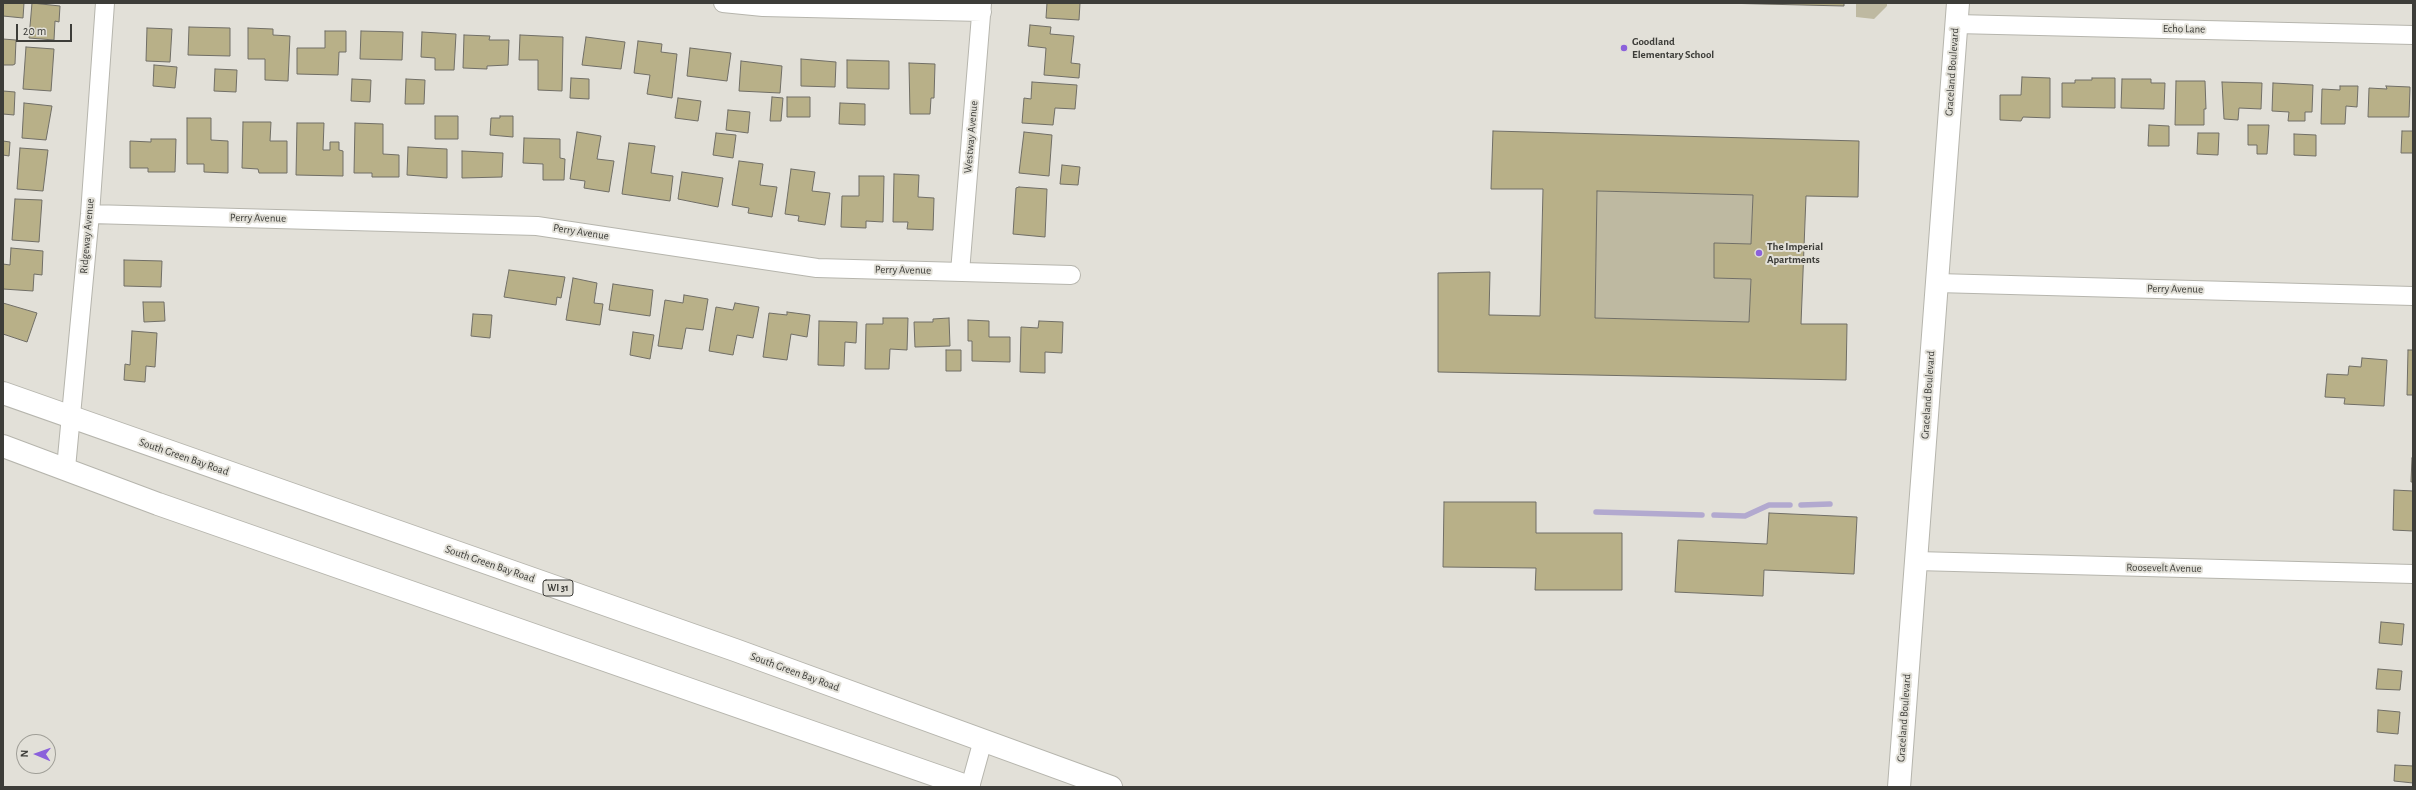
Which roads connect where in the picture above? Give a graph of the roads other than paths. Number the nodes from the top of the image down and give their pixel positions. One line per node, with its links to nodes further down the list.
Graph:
1 (105, 3): 6 (street, Ridgeway Avenue)
2 (723, 3): 3 (street)
3 (982, 8): 7 (street, Westway Avenue)
4 (1957, 14): 5 (street, Echo Lane); 9 (main road, Graceland Boulevard)
5 (2413, 35)
6 (90, 214): 7 (street, Perry Avenue); 12 (street, Ridgeway Avenue)
7 (960, 272): 8 (street, Perry Avenue)
8 (1071, 275)
9 (1937, 283): 10 (street, Perry Avenue); 15 (main road, Graceland Boulevard)
10 (2413, 296)
11 (3, 393): 12 (main road, South Green Bay Road / WI 31)
12 (71, 417): 14 (street, Ridgeway Avenue); 17 (main road, South Green Bay Road / WI 31)
13 (3, 446): 14 (main road)
14 (66, 468): 18 (main road)
15 (1916, 561): 16 (street, Roosevelt Avenue); 20 (main road, Graceland Boulevard)
16 (2413, 574)
17 (983, 740): 18 (street); 19 (main road, South Green Bay Road / WI 31)
18 (970, 787)
19 (1111, 787)
20 (1899, 787)

